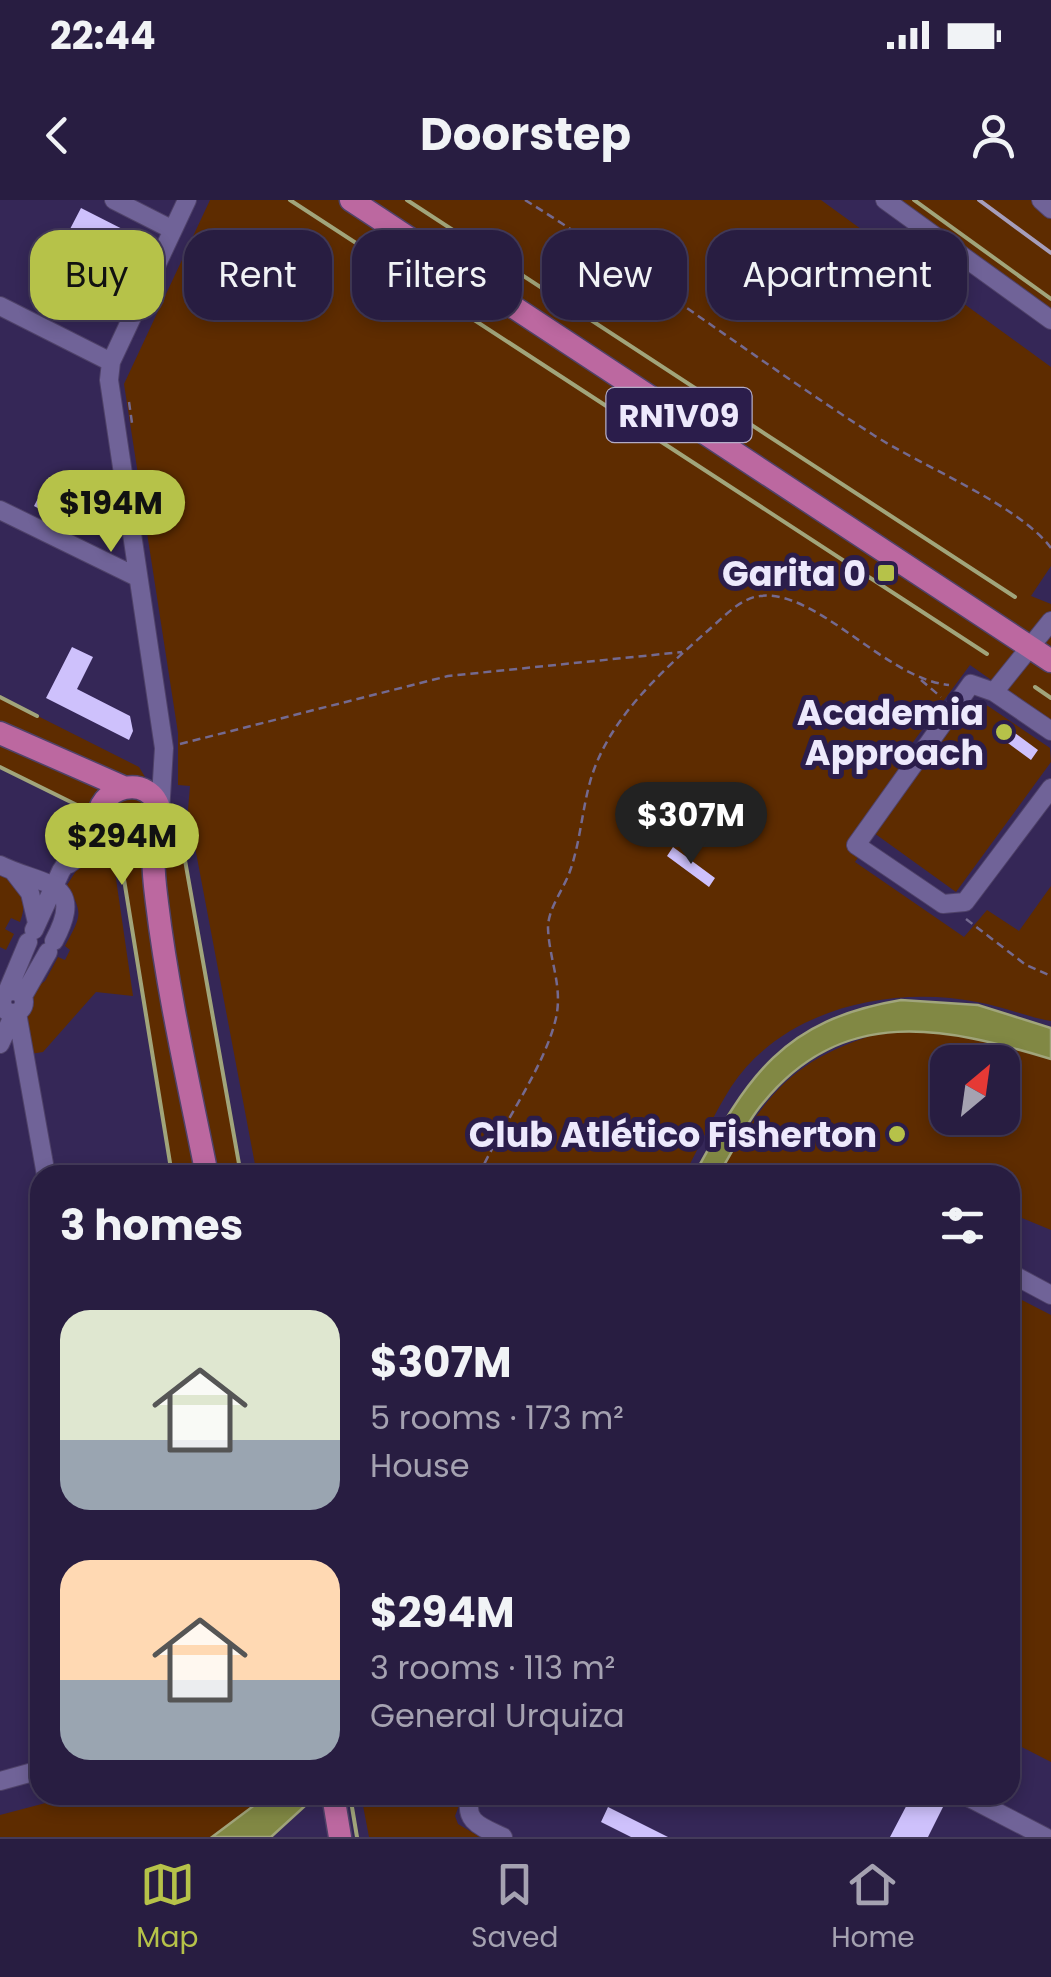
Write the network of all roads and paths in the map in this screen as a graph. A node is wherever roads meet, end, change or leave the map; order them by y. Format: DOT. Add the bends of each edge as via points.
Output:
graph roads {
  1 [pos="114,200"];
  2 [pos="187,200"];
  3 [pos="350,200"];
  4 [pos="525,200"];
  5 [pos="885,200"];
  6 [pos="1041,200"];
  7 [pos="1051,209"];
  8 [pos="174,230"];
  9 [pos="0,306"];
  10 [pos="1051,320"];
  11 [pos="112,362"];
  12 [pos="0,510"];
  13 [pos="1051,548"];
  14 [pos="138,577"];
  15 [pos="1051,621"];
  16 [pos="1030,646"];
  17 [pos="684,652"];
  18 [pos="1051,661"];
  19 [pos="916,675"];
  20 [pos="966,690"];
  21 [pos="994,692"];
  22 [pos="1051,731"];
  23 [pos="0,732"];
  24 [pos="164,750"];
  25 [pos="57,761"];
  26 [pos="127,786"];
  27 [pos="1051,788"];
  28 [pos="98,813"];
  29 [pos="158,823"];
  30 [pos="120,848"];
  31 [pos="6,868"];
  32 [pos="58,878"];
  33 [pos="157,903"];
  34 [pos="974,927"];
  35 [pos="40,943"];
  36 [pos="1051,976"];
  37 [pos="8,1005"];
  38 [pos="0,1044"];
  39 [pos="44,1165"];
  40 [pos="204,1165"];
  41 [pos="483,1165"];
  42 [pos="1020,1278"];
  43 [pos="1051,1295"];
  44 [pos="30,1772"];
  45 [pos="0,1780"];
  46 [pos="335,1805"];
  47 [pos="470,1805"];
  48 [pos="984,1805"];
  49 [pos="340,1837"];
  50 [pos="503,1837"];
  51 [pos="1046,1837"];
  1 -- 8 [label="street"];
  2 -- 8 [label="street"];
  3 -- 16 [label="main road, RN1V09"];
  4 -- 13 [label="path" via="870,434 1021,520"];
  5 -- 10 [label="street"];
  6 -- 7 [label="street"];
  8 -- 11 [label="street"];
  9 -- 11 [label="street"];
  11 -- 14 [label="street" via="109,380"];
  12 -- 14 [label="street"];
  14 -- 24 [label="street"];
  15 -- 16 [label="street"];
  16 -- 18 [label="main road, RN1V09"];
  16 -- 21 [label="street"];
  17 -- 19 [label="path" via="757,596 785,597"];
  17 -- 24 [label="path" via="448,676"];
  17 -- 41 [label="path" via="625,712 591,778 570,871 548,926 556,1018"];
  19 -- 20 [label="path"];
  19 -- 20 [label="path" via="941,696"];
  20 -- 21 [label="street"];
  20 -- 27 [label="street" via="856,845 955,906 965,902"];
  21 -- 22 [label="street"];
  23 -- 25 [label="main road"];
  24 -- 26 [label="street" via="148,778"];
  24 -- 29 [label="street"];
  25 -- 26 [label="main road"];
  25 -- 28 [label="main road" via="86,784"];
  26 -- 28 [label="main road" via="108,794"];
  26 -- 29 [label="main road" via="150,795"];
  28 -- 30 [label="main road" via="101,834"];
  28 -- 32 [label="street"];
  29 -- 30 [label="main road" via="143,846"];
  29 -- 33 [label="main road"];
  30 -- 32 [label="street" via="85,853"];
  30 -- 33 [label="main road" via="144,873"];
  31 -- 32 [label="street"];
  31 -- 35 [label="street" via="30,893"];
  32 -- 35 [label="street"];
  33 -- 40 [label="main road"];
  34 -- 36 [label="path"];
  35 -- 37 [label="street"];
  37 -- 38 [label="street"];
  37 -- 39 [label="street"];
  42 -- 43 [label="street"];
  44 -- 45 [label="street"];
  46 -- 49 [label="main road"];
  47 -- 50 [label="street" via="471,1820"];
  48 -- 51 [label="street"];
}
